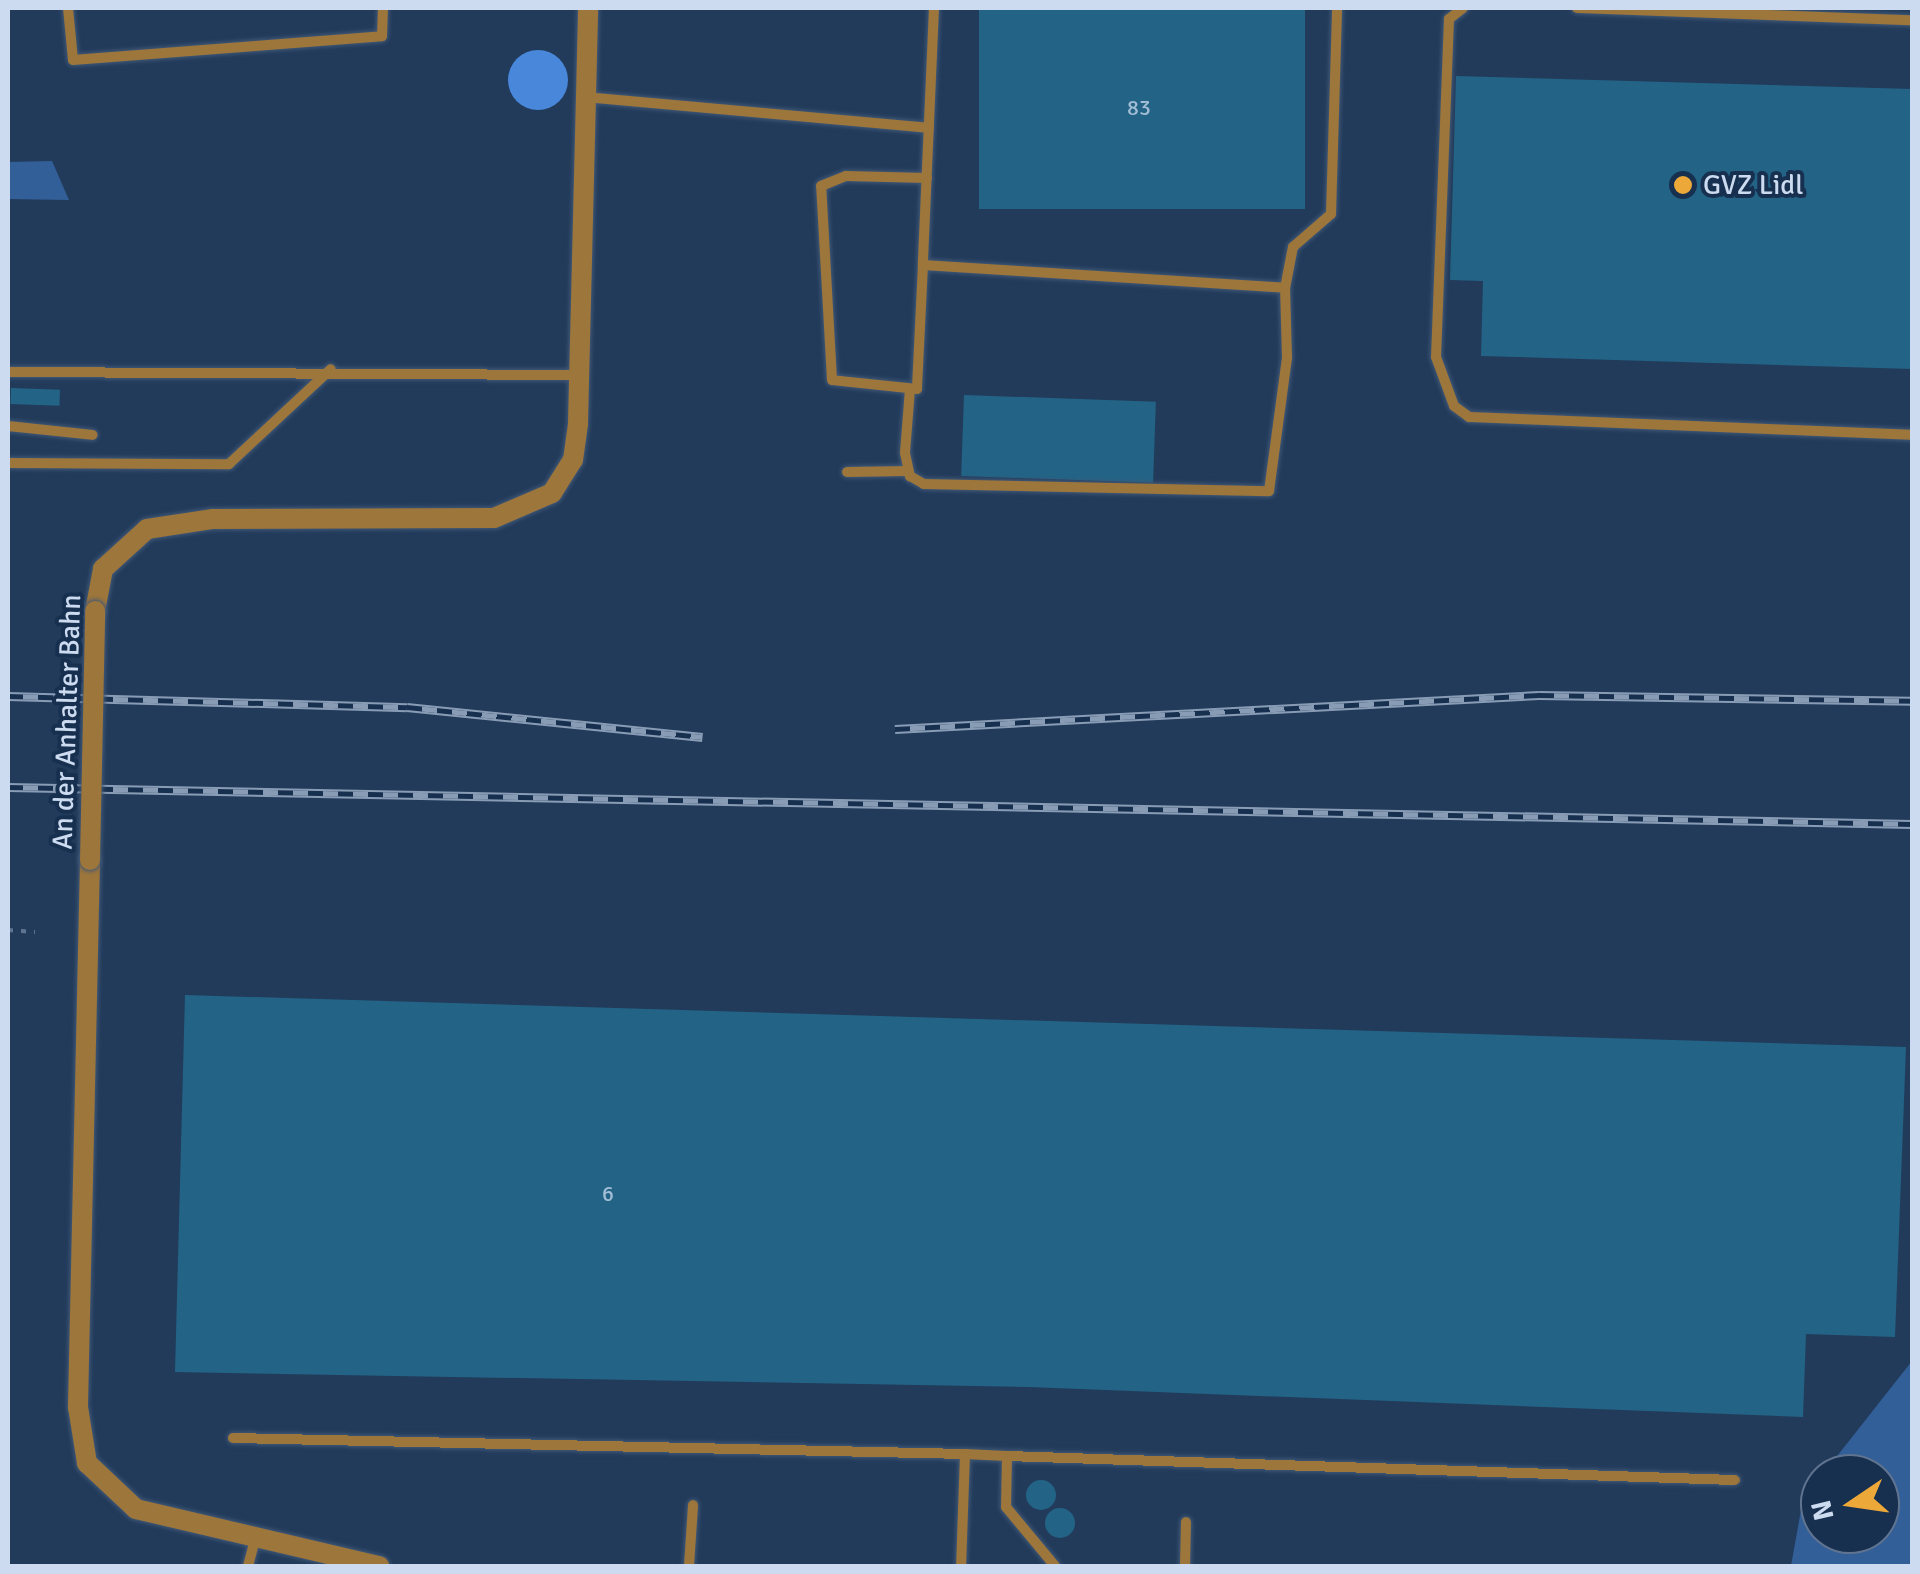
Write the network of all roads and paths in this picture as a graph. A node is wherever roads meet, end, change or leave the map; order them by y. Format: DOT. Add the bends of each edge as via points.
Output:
graph roads {
  1 [pos="68,8"];
  2 [pos="384,8"];
  3 [pos="588,8"];
  4 [pos="934,8"];
  5 [pos="1336,8"];
  6 [pos="1463,8"];
  7 [pos="1577,8"];
  8 [pos="1603,8"];
  9 [pos="1912,20"];
  10 [pos="584,97"];
  11 [pos="929,128"];
  12 [pos="927,178"];
  13 [pos="922,265"];
  14 [pos="1286,288"];
  15 [pos="331,369"];
  16 [pos="8,372"];
  17 [pos="580,376"];
  18 [pos="910,388"];
  19 [pos="8,426"];
  20 [pos="93,435"];
  21 [pos="1912,435"];
  22 [pos="8,463"];
  23 [pos="908,471"];
  24 [pos="847,472"];
  25 [pos="8,930"];
  26 [pos="35,932"];
  27 [pos="232,1438"];
  28 [pos="965,1454"];
  29 [pos="1007,1456"];
  30 [pos="1735,1480"];
  31 [pos="693,1505"];
  32 [pos="1186,1522"];
  33 [pos="256,1537"];
  34 [pos="353,1564"];
  35 [pos="248,1566"];
  36 [pos="379,1566"];
  37 [pos="688,1566"];
  38 [pos="961,1566"];
  39 [pos="1055,1566"];
  40 [pos="1185,1566"];
  1 -- 2 [label="lane" via="73,60 382,36"];
  3 -- 10 [label="street, An der Anhalter Bahn"];
  4 -- 11 [label="lane"];
  5 -- 14 [label="lane" via="1331,214 1293,247"];
  6 -- 21 [label="lane" via="1449,19 1436,357 1454,406 1469,417"];
  7 -- 8 [label="lane"];
  8 -- 9 [label="lane"];
  10 -- 11 [label="lane"];
  10 -- 17 [label="street, An der Anhalter Bahn"];
  11 -- 12 [label="lane"];
  12 -- 13 [label="lane"];
  12 -- 18 [label="lane" via="846,176 820,186 832,380"];
  13 -- 14 [label="lane"];
  13 -- 18 [label="lane"];
  14 -- 23 [label="lane" via="1287,358 1269,491 924,484"];
  15 -- 16 [label="lane"];
  15 -- 17 [label="lane"];
  15 -- 22 [label="lane" via="229,464"];
  17 -- 33 [label="street, An der Anhalter Bahn, bridge" via="573,460 536,506 482,518 213,519 147,529 103,569 95,612 81,1444 116,1499"];
  18 -- 23 [label="lane"];
  19 -- 20 [label="lane"];
  23 -- 24 [label="lane"];
  25 -- 26 [label="path"];
  27 -- 28 [label="lane"];
  28 -- 29 [label="lane"];
  28 -- 38 [label="lane"];
  29 -- 30 [label="lane"];
  29 -- 39 [label="lane" via="1006,1508"];
  31 -- 37 [label="lane"];
  32 -- 40 [label="lane"];
  33 -- 34 [label="street, An der Anhalter Bahn"];
  33 -- 35 [label="lane"];
  34 -- 36 [label="street, An der Anhalter Bahn"];
}
